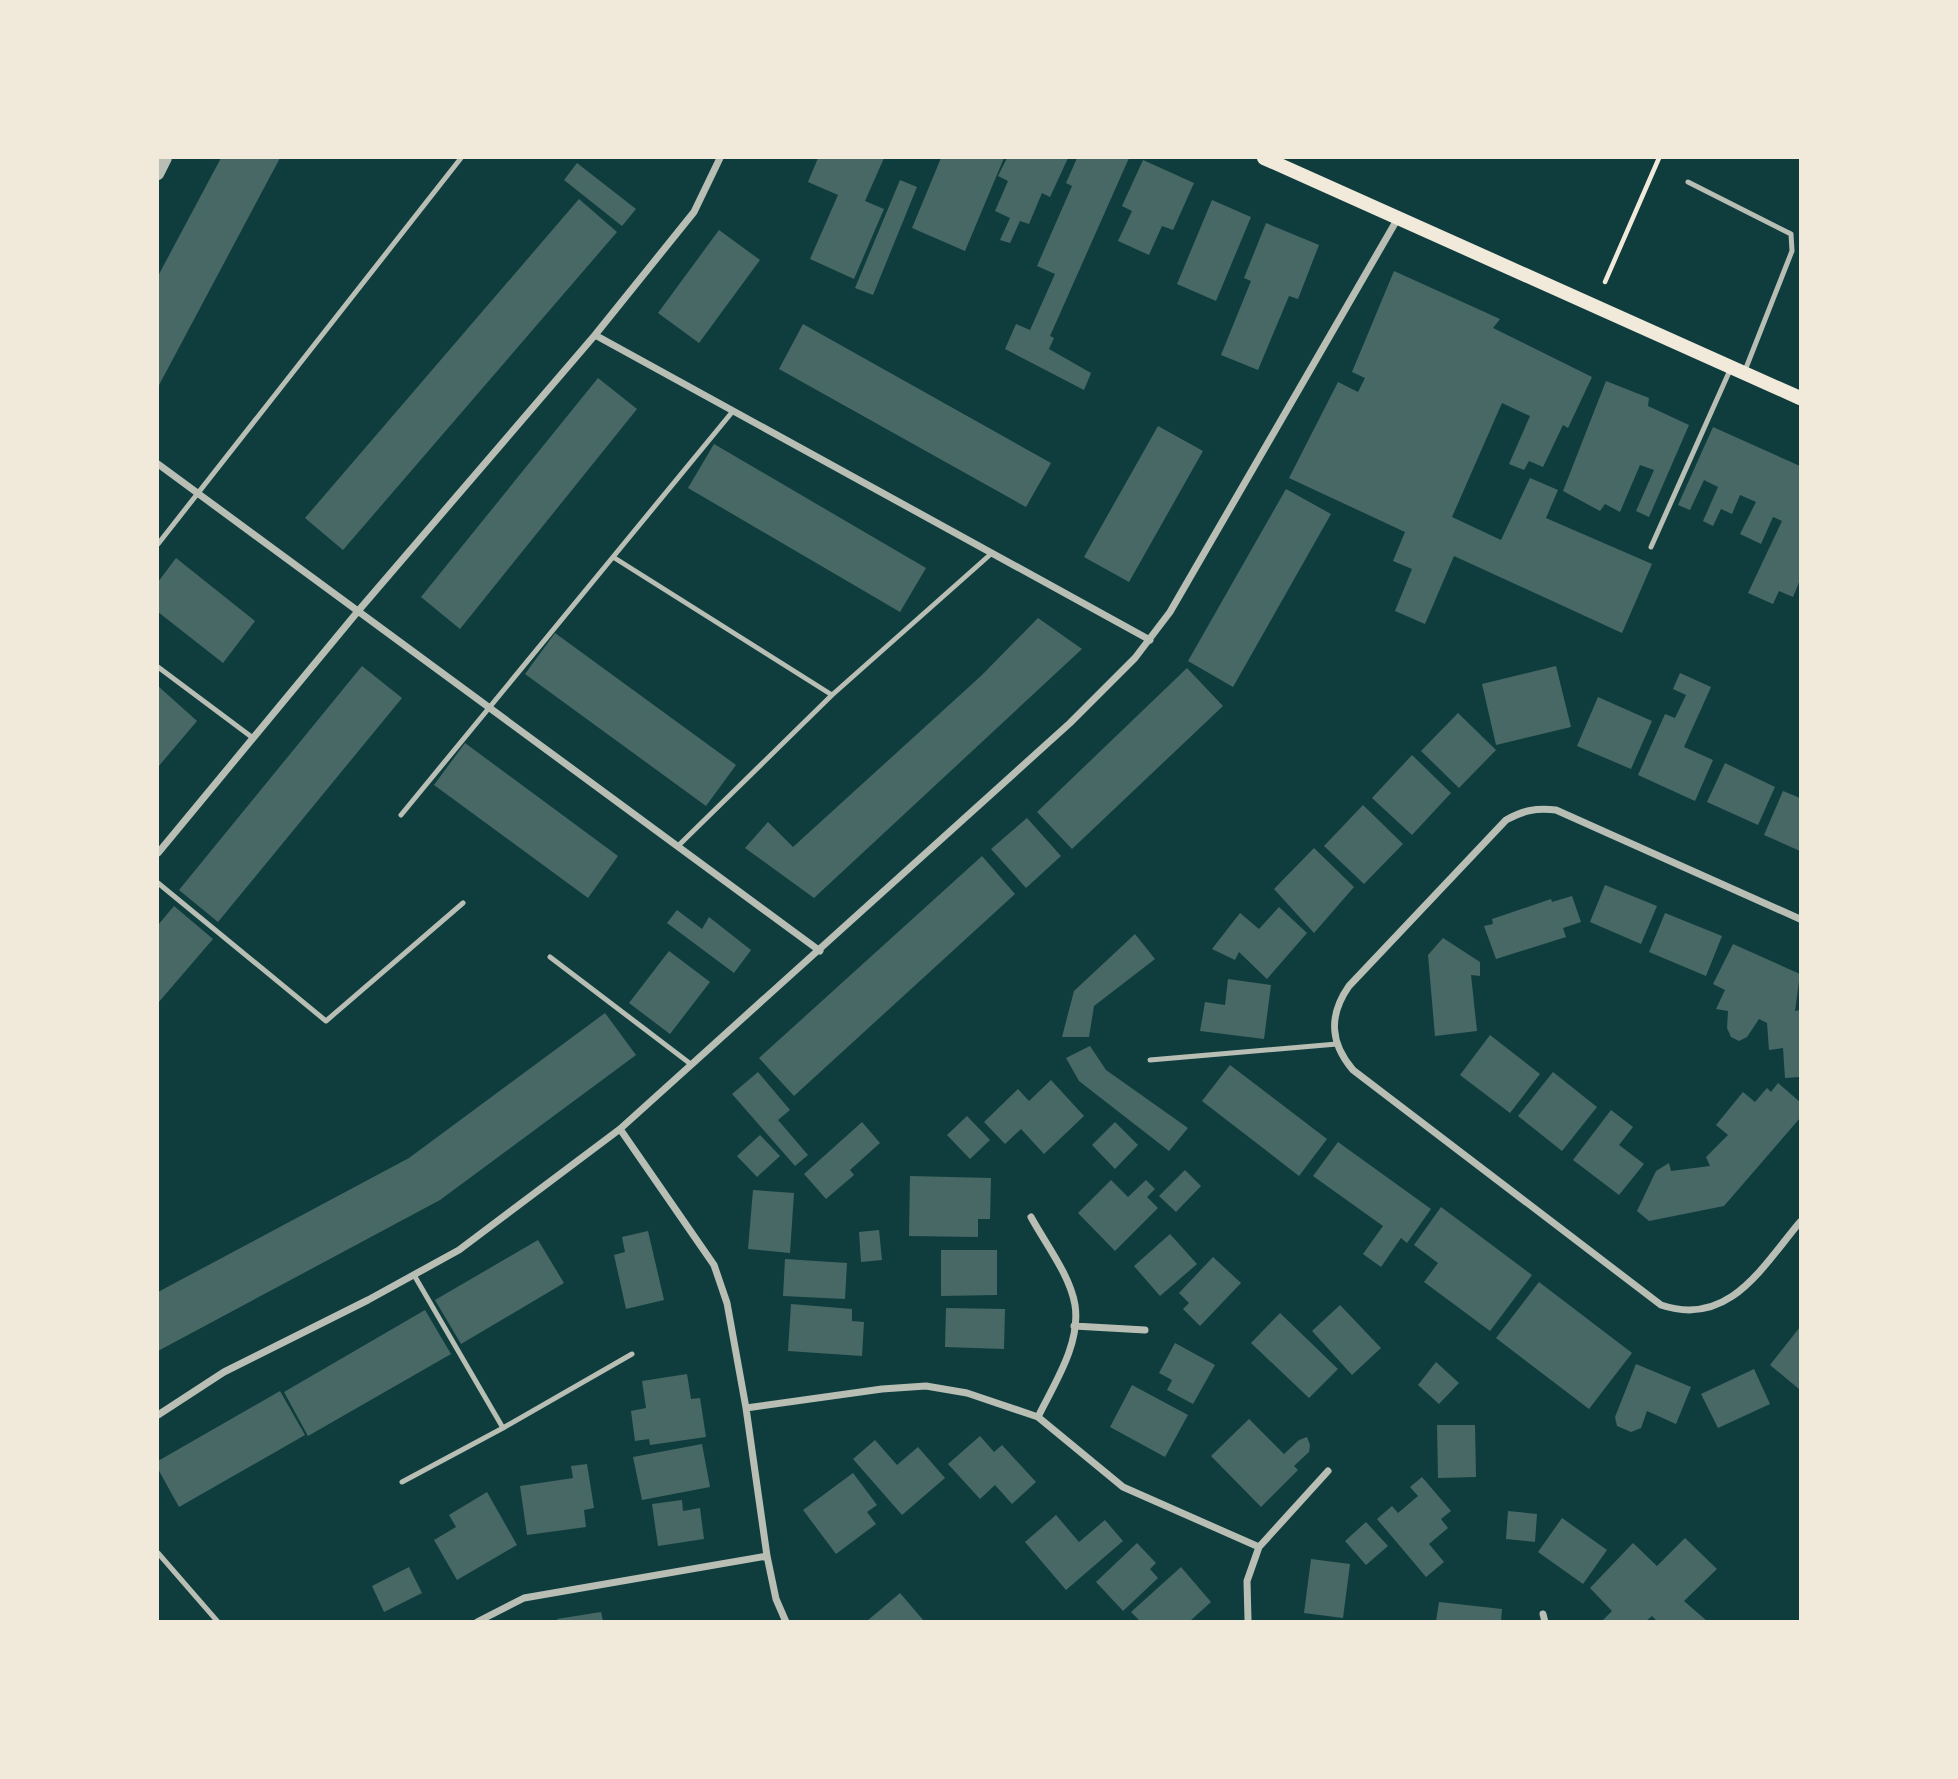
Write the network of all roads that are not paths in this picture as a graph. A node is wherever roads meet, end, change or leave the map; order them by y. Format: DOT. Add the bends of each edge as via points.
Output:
graph roads {
  1 [pos="461,158"];
  2 [pos="720,158"];
  3 [pos="1264,158"];
  4 [pos="1688,182"];
  5 [pos="1398,218"];
  6 [pos="596,335"];
  7 [pos="1738,370"];
  8 [pos="1801,398"];
  9 [pos="733,411"];
  10 [pos="158,464"];
  11 [pos="196,491"];
  12 [pos="158,544"];
  13 [pos="1651,547"];
  14 [pos="992,553"];
  15 [pos="613,557"];
  16 [pos="359,610"];
  17 [pos="1150,640"];
  18 [pos="158,667"];
  19 [pos="832,695"];
  20 [pos="489,706"];
  21 [pos="253,738"];
  22 [pos="401,815"];
  23 [pos="678,846"];
  24 [pos="158,853"];
  25 [pos="158,883"];
  26 [pos="463,903"];
  27 [pos="1801,919"];
  28 [pos="820,951"];
  29 [pos="550,957"];
  30 [pos="1337,1044"];
  31 [pos="1150,1060"];
  32 [pos="692,1065"];
  33 [pos="620,1129"];
  34 [pos="1031,1217"];
  35 [pos="1801,1222"];
  36 [pos="414,1275"];
  37 [pos="1074,1326"];
  38 [pos="1145,1330"];
  39 [pos="632,1354"];
  40 [pos="747,1408"];
  41 [pos="158,1415"];
  42 [pos="1038,1417"];
  43 [pos="503,1428"];
  44 [pos="1328,1471"];
  45 [pos="402,1482"];
  46 [pos="1259,1547"];
  47 [pos="158,1553"];
  48 [pos="767,1556"];
  49 [pos="1248,1619"];
  50 [pos="218,1622"];
  51 [pos="477,1622"];
  52 [pos="786,1622"];
  1 -- 11 [label="lane"];
  2 -- 6 [label="street" via="694,212"];
  3 -- 5 [label="main road"];
  4 -- 7 [label="lane" via="1791,233 1792,251"];
  5 -- 7 [label="main road"];
  5 -- 17 [label="street"];
  6 -- 9 [label="street"];
  6 -- 16 [label="street"];
  7 -- 8 [label="main road"];
  7 -- 13 [label="lane"];
  9 -- 14 [label="street"];
  9 -- 15 [label="lane"];
  10 -- 11 [label="street"];
  11 -- 12 [label="lane"];
  11 -- 16 [label="street"];
  14 -- 17 [label="street"];
  14 -- 19 [label="lane"];
  15 -- 19 [label="lane"];
  15 -- 20 [label="lane"];
  16 -- 20 [label="street"];
  16 -- 21 [label="street"];
  17 -- 28 [label="street" via="1070,723"];
  18 -- 21 [label="lane"];
  19 -- 23 [label="lane"];
  20 -- 22 [label="lane"];
  20 -- 23 [label="street"];
  21 -- 24 [label="street"];
  23 -- 28 [label="street"];
  25 -- 26 [label="lane" via="326,1021"];
  27 -- 30 [label="street" via="1556,810 1523,811 1506,820 1349,986 1334,1017"];
  28 -- 32 [label="street"];
  29 -- 32 [label="lane"];
  30 -- 31 [label="lane"];
  30 -- 35 [label="street" via="1353,1070 1661,1305 1697,1311 1736,1296"];
  32 -- 33 [label="street"];
  33 -- 36 [label="street" via="459,1250"];
  33 -- 40 [label="street" via="714,1265 727,1303"];
  34 -- 37 [label="street" via="1065,1278 1075,1304"];
  36 -- 41 [label="street" via="224,1372"];
  36 -- 43 [label="lane"];
  37 -- 38 [label="street"];
  37 -- 42 [label="street" via="1069,1354"];
  39 -- 43 [label="lane"];
  40 -- 42 [label="street" via="926,1386 967,1393"];
  40 -- 48 [label="street"];
  42 -- 46 [label="street" via="1123,1487"];
  43 -- 45 [label="lane"];
  44 -- 46 [label="street"];
  46 -- 49 [label="street" via="1247,1581"];
  47 -- 50 [label="lane"];
  48 -- 51 [label="street" via="524,1598"];
  48 -- 52 [label="street"];
}
